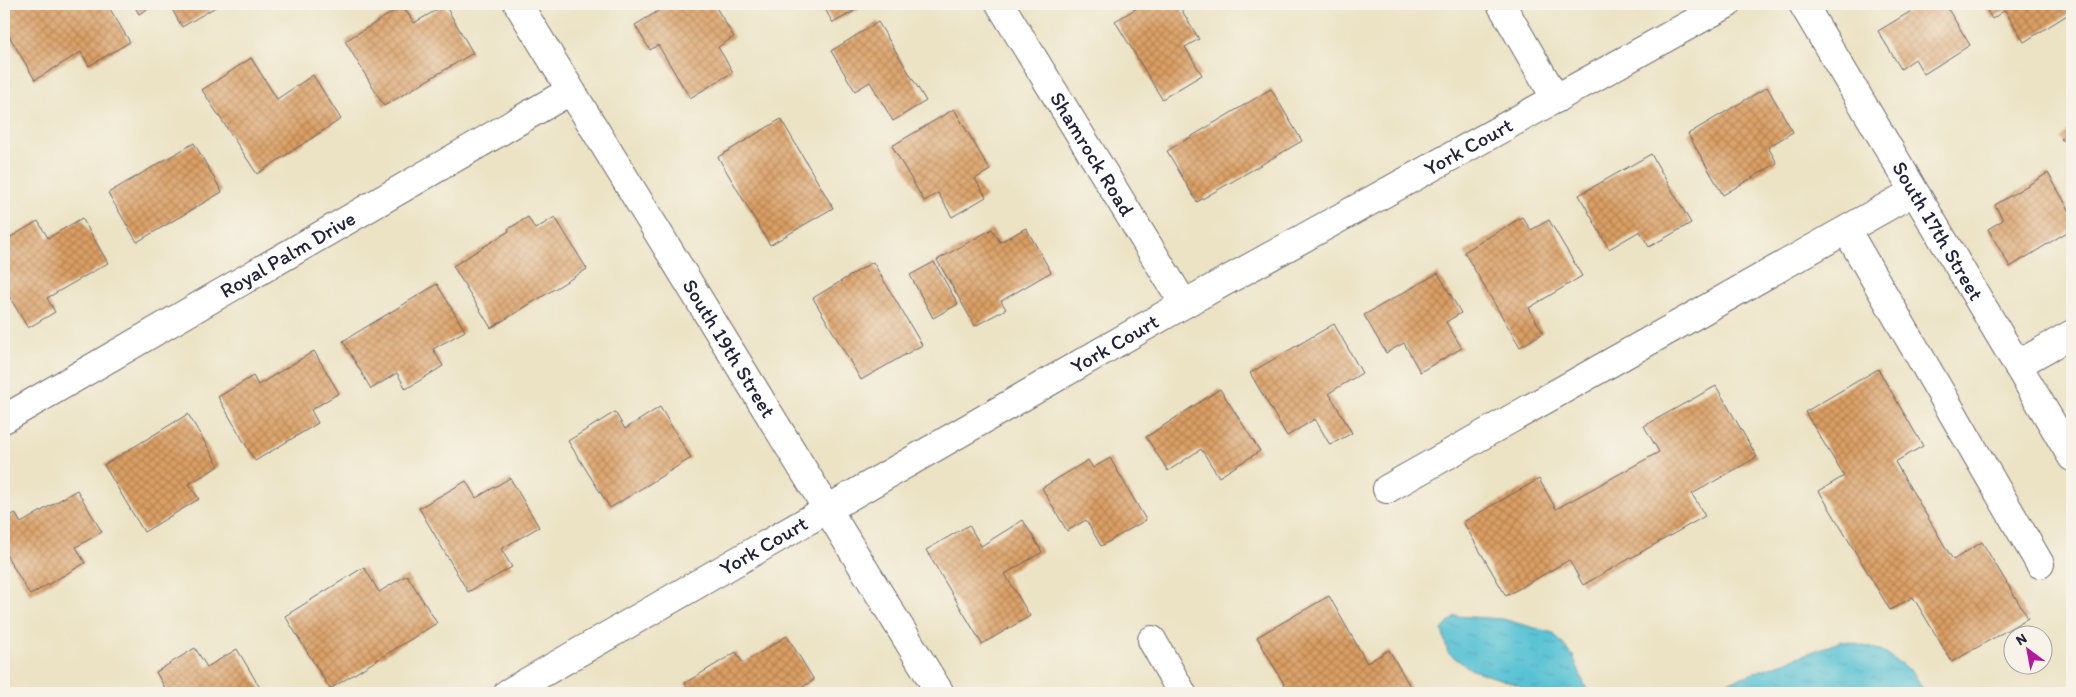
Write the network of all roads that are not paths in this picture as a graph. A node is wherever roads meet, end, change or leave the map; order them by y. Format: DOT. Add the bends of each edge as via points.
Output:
graph roads {
  1 [pos="518,4"];
  2 [pos="1000,4"];
  3 [pos="1500,4"];
  4 [pos="1727,4"];
  5 [pos="1803,4"];
  6 [pos="570,91"];
  7 [pos="1556,99"];
  8 [pos="1913,192"];
  9 [pos="1847,231"];
  10 [pos="1184,304"];
  11 [pos="2072,334"];
  12 [pos="2017,365"];
  13 [pos="4,419"];
  14 [pos="2072,457"];
  15 [pos="1387,489"];
  16 [pos="826,509"];
  17 [pos="2040,564"];
  18 [pos="1152,640"];
  19 [pos="508,693"];
  20 [pos="940,693"];
  21 [pos="1182,693"];
  1 -- 6 [label="street, South 19th Street"];
  2 -- 10 [label="street, Shamrock Road"];
  3 -- 7 [label="street"];
  4 -- 7 [label="street, York Court"];
  5 -- 8 [label="street, South 17th Street"];
  6 -- 13 [label="street, Royal Palm Drive"];
  6 -- 16 [label="street, South 19th Street"];
  7 -- 10 [label="street, York Court"];
  8 -- 9 [label="street"];
  8 -- 12 [label="street, South 17th Street"];
  9 -- 15 [label="street"];
  9 -- 17 [label="street"];
  10 -- 16 [label="street, York Court"];
  11 -- 12 [label="street"];
  12 -- 14 [label="street, South 17th Street"];
  16 -- 19 [label="street, York Court"];
  16 -- 20 [label="street, South 19th Street"];
  18 -- 21 [label="street"];
}
